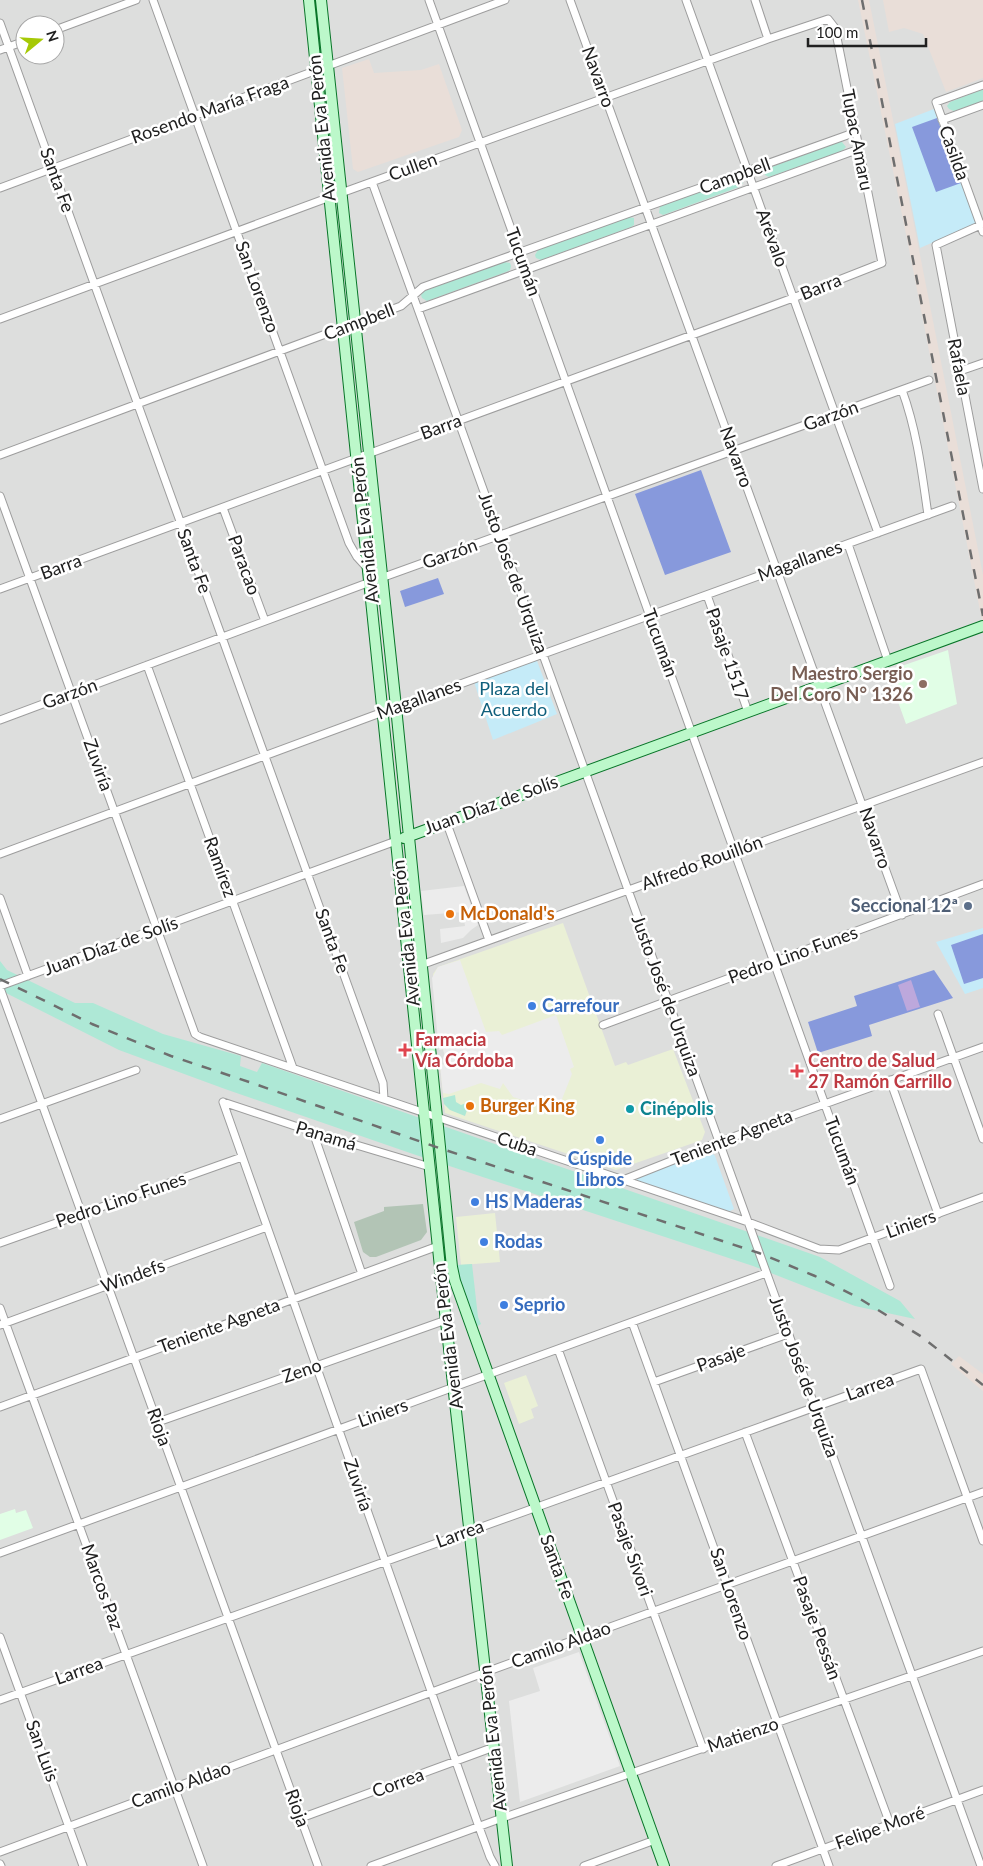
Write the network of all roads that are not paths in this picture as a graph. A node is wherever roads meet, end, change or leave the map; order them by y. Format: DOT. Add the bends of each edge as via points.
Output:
graph roads {
  1 [pos="136,0"];
  2 [pos="153,0"];
  3 [pos="320,0"];
  4 [pos="429,0"];
  5 [pos="505,0"];
  6 [pos="570,0"];
  7 [pos="686,0"];
  8 [pos="755,0"];
  9 [pos="308,2"];
  10 [pos="828,19"];
  11 [pos="0,23"];
  12 [pos="438,25"];
  13 [pos="65,26"];
  14 [pos="768,39"];
  15 [pos="15,45"];
  16 [pos="9,47"];
  17 [pos="0,50"];
  18 [pos="708,60"];
  19 [pos="328,66"];
  20 [pos="316,70"];
  21 [pos="983,85"];
  22 [pos="606,98"];
  23 [pos="983,105"];
  24 [pos="195,116"];
  25 [pos="942,120"];
  26 [pos="856,132"];
  27 [pos="480,143"];
  28 [pos="859,149"];
  29 [pos="53,168"];
  30 [pos="748,171"];
  31 [pos="372,182"];
  32 [pos="753,187"];
  33 [pos="0,188"];
  34 [pos="342,193"];
  35 [pos="330,197"];
  36 [pos="646,207"];
  37 [pos="652,225"];
  38 [pos="982,227"];
  39 [pos="237,232"];
  40 [pos="520,252"];
  41 [pos="882,264"];
  42 [pos="525,269"];
  43 [pos="95,284"];
  44 [pos="413,296"];
  45 [pos="793,298"];
  46 [pos="418,309"];
  47 [pos="0,319"];
  48 [pos="356,323"];
  49 [pos="343,328"];
  50 [pos="692,336"];
  51 [pos="280,351"];
  52 [pos="983,362"];
  53 [pos="960,371"];
  54 [pos="929,380"];
  55 [pos="566,382"];
  56 [pos="902,390"];
  57 [pos="138,404"];
  58 [pos="835,414"];
  59 [pos="458,421"];
  60 [pos="734,451"];
  61 [pos="369,454"];
  62 [pos="0,455"];
  63 [pos="357,458"];
  64 [pos="323,471"];
  65 [pos="983,489"];
  66 [pos="0,496"];
  67 [pos="607,496"];
  68 [pos="952,506"];
  69 [pos="222,508"];
  70 [pos="928,515"];
  71 [pos="181,523"];
  72 [pos="878,533"];
  73 [pos="500,536"];
  74 [pos="848,544"];
  75 [pos="368,570"];
  76 [pos="777,570"];
  77 [pos="30,578"];
  78 [pos="382,578"];
  79 [pos="370,582"];
  80 [pos="0,589"];
  81 [pos="707,595"];
  82 [pos="650,616"];
  83 [pos="265,622"];
  84 [pos="983,626"];
  85 [pos="222,637"];
  86 [pos="543,654"];
  87 [pos="888,661"];
  88 [pos="147,665"];
  89 [pos="819,686"];
  90 [pos="72,693"];
  91 [pos="396,708"];
  92 [pos="383,712"];
  93 [pos="748,712"];
  94 [pos="0,720"];
  95 [pos="692,732"];
  96 [pos="265,756"];
  97 [pos="983,762"];
  98 [pos="585,771"];
  99 [pos="190,784"];
  100 [pos="863,804"];
  101 [pos="115,812"];
  102 [pos="446,821"];
  103 [pos="409,836"];
  104 [pos="396,841"];
  105 [pos="735,852"];
  106 [pos="0,854"];
  107 [pos="308,874"];
  108 [pos="983,884"];
  109 [pos="628,890"];
  110 [pos="0,898"];
  111 [pos="232,902"];
  112 [pos="902,915"];
  113 [pos="157,929"];
  114 [pos="489,940"];
  115 [pos="774,962"];
  116 [pos="421,965"];
  117 [pos="28,976"];
  118 [pos="0,987"];
  119 [pos="668,1002"];
  120 [pos="938,1014"];
  121 [pos="602,1025"];
  122 [pos="195,1034"];
  123 [pos="983,1047"];
  124 [pos="953,1058"];
  125 [pos="293,1068"];
  126 [pos="136,1070"];
  127 [pos="890,1080"];
  128 [pos="384,1099"];
  129 [pos="223,1102"];
  130 [pos="42,1103"];
  131 [pos="825,1103"];
  132 [pos="424,1113"];
  133 [pos="436,1117"];
  134 [pos="0,1119"];
  135 [pos="313,1132"];
  136 [pos="983,1139"];
  137 [pos="719,1142"];
  138 [pos="242,1157"];
  139 [pos="430,1167"];
  140 [pos="623,1180"];
  141 [pos="983,1198"];
  142 [pos="82,1214"];
  143 [pos="938,1214"];
  144 [pos="748,1222"];
  145 [pos="267,1227"];
  146 [pos="873,1237"];
  147 [pos="0,1243"];
  148 [pos="438,1246"];
  149 [pos="838,1250"];
  150 [pos="452,1267"];
  151 [pos="766,1272"];
  152 [pos="362,1274"];
  153 [pos="108,1285"];
  154 [pos="890,1286"];
  155 [pos="292,1299"];
  156 [pos="0,1308"];
  157 [pos="446,1320"];
  158 [pos="632,1322"];
  159 [pos="3,1324"];
  160 [pos="788,1334"];
  161 [pos="558,1349"];
  162 [pos="134,1357"];
  163 [pos="316,1366"];
  164 [pos="488,1374"];
  165 [pos="654,1382"];
  166 [pos="454,1387"];
  167 [pos="32,1396"];
  168 [pos="0,1407"];
  169 [pos="815,1407"];
  170 [pos="158,1422"];
  171 [pos="338,1429"];
  172 [pos="745,1432"];
  173 [pos="681,1455"];
  174 [pos="606,1482"];
  175 [pos="181,1487"];
  176 [pos="983,1492"];
  177 [pos="968,1498"];
  178 [pos="536,1507"];
  179 [pos="78,1523"];
  180 [pos="470,1530"];
  181 [pos="861,1536"];
  182 [pos="983,1541"];
  183 [pos="0,1553"];
  184 [pos="385,1561"];
  185 [pos="793,1561"];
  186 [pos="728,1584"];
  187 [pos="653,1612"];
  188 [pos="228,1618"];
  189 [pos="0,1637"];
  190 [pos="582,1637"];
  191 [pos="983,1651"];
  192 [pos="126,1655"];
  193 [pos="486,1672"];
  194 [pos="912,1676"];
  195 [pos="431,1692"];
  196 [pos="20,1693"];
  197 [pos="844,1699"];
  198 [pos="0,1700"];
  199 [pos="776,1723"];
  200 [pos="494,1748"];
  201 [pos="703,1749"];
  202 [pos="276,1750"];
  203 [pos="456,1762"];
  204 [pos="631,1774"];
  205 [pos="174,1787"];
  206 [pos="983,1790"];
  207 [pos="957,1799"];
  208 [pos="301,1818"];
  209 [pos="502,1818"];
  210 [pos="890,1824"];
  211 [pos="69,1826"];
  212 [pos="479,1826"];
  213 [pos="655,1840"];
  214 [pos="822,1849"];
  215 [pos="0,1852"];
  216 [pos="83,1866"];
  217 [pos="203,1866"];
  218 [pos="318,1866"];
  219 [pos="371,1866"];
  220 [pos="495,1866"];
  221 [pos="507,1866"];
  222 [pos="584,1866"];
  223 [pos="664,1866"];
  224 [pos="776,1866"];
  225 [pos="829,1866"];
  226 [pos="981,1866"];
  1 -- 13 [label="street"];
  2 -- 24 [label="street, San Lorenzo"];
  3 -- 19 [label="main road, Avenida Eva Perón"];
  4 -- 12 [label="street, Tucumán"];
  5 -- 12 [label="street, Rosendo María Fraga"];
  6 -- 22 [label="street, Navarro"];
  7 -- 18 [label="street, Arévalo"];
  8 -- 14 [label="street"];
  9 -- 20 [label="main road, Avenida Eva Perón"];
  10 -- 14 [label="street, Cullen"];
  10 -- 26 [label="street, Tupac Amaru" via="835,28"];
  11 -- 16 [label="street, Santa Fe"];
  12 -- 19 [label="street, Rosendo María Fraga"];
  12 -- 27 [label="street, Tucumán"];
  14 -- 18 [label="street, Cullen"];
  15 -- 16 [label="street"];
  16 -- 17 [label="street"];
  16 -- 29 [label="street, Santa Fe"];
  18 -- 22 [label="street, Cullen"];
  18 -- 30 [label="street, Arévalo"];
  19 -- 20 [label="street, Rosendo María Fraga"];
  19 -- 34 [label="main road, Avenida Eva Perón"];
  20 -- 24 [label="street, Rosendo María Fraga"];
  20 -- 35 [label="main road, Avenida Eva Perón"];
  21 -- 25 [label="street, Casilda" via="936,102"];
  22 -- 27 [label="street, Cullen"];
  22 -- 36 [label="street, Navarro"];
  23 -- 25 [label="street"];
  24 -- 29 [label="street, Rosendo María Fraga"];
  24 -- 39 [label="street, San Lorenzo"];
  25 -- 38 [label="street, Casilda"];
  26 -- 28 [label="street, Tupac Amaru"];
  26 -- 30 [label="street, Campbell"];
  27 -- 31 [label="street, Cullen"];
  27 -- 40 [label="street, Tucumán"];
  28 -- 32 [label="street, Campbell"];
  28 -- 41 [label="street, Tupac Amaru"];
  29 -- 33 [label="street, Rosendo María Fraga"];
  29 -- 43 [label="street, Santa Fe"];
  30 -- 32 [label="street, Arévalo"];
  30 -- 36 [label="street, Campbell"];
  31 -- 34 [label="street, Cullen"];
  31 -- 44 [label="street, Justo José de Urquiza"];
  32 -- 37 [label="street, Campbell"];
  32 -- 45 [label="street, Arévalo"];
  34 -- 35 [label="street, Cullen"];
  34 -- 48 [label="main road, Avenida Eva Perón"];
  35 -- 39 [label="street, Cullen"];
  35 -- 49 [label="main road, Avenida Eva Perón"];
  36 -- 37 [label="street, Navarro"];
  36 -- 40 [label="street, Campbell"];
  37 -- 42 [label="street, Campbell"];
  37 -- 50 [label="street, Navarro"];
  38 -- 53 [label="street, Rafaela" via="936,245"];
  39 -- 43 [label="street, Cullen"];
  39 -- 51 [label="street, San Lorenzo"];
  40 -- 42 [label="street, Tucumán"];
  40 -- 44 [label="street, Campbell" via="423,286"];
  41 -- 45 [label="street, Barra"];
  42 -- 46 [label="street, Campbell"];
  42 -- 55 [label="street, Tucumán"];
  43 -- 47 [label="street, Cullen"];
  43 -- 57 [label="street, Santa Fe"];
  44 -- 46 [label="street, Justo José de Urquiza"];
  44 -- 48 [label="street, Campbell" via="401,306"];
  45 -- 50 [label="street, Barra"];
  45 -- 58 [label="street, Arévalo"];
  46 -- 59 [label="street, Justo José de Urquiza"];
  48 -- 49 [label="street, Campbell"];
  48 -- 61 [label="main road, Avenida Eva Perón"];
  49 -- 51 [label="street, Campbell"];
  49 -- 63 [label="main road, Avenida Eva Perón"];
  50 -- 55 [label="street, Barra"];
  50 -- 60 [label="street, Navarro"];
  51 -- 57 [label="street, Campbell"];
  51 -- 64 [label="street, San Lorenzo"];
  52 -- 53 [label="street"];
  53 -- 65 [label="street, Rafaela"];
  54 -- 56 [label="street, Garzón"];
  55 -- 59 [label="street, Barra"];
  55 -- 67 [label="street, Tucumán"];
  56 -- 58 [label="street, Garzón"];
  56 -- 70 [label="street" via="919,451"];
  57 -- 62 [label="street, Campbell"];
  57 -- 71 [label="street, Santa Fe"];
  58 -- 60 [label="street, Garzón"];
  58 -- 72 [label="street, Arévalo"];
  59 -- 61 [label="street, Barra"];
  59 -- 73 [label="street, Justo José de Urquiza"];
  60 -- 67 [label="street, Garzón"];
  60 -- 76 [label="street, Navarro"];
  61 -- 63 [label="street, Barra"];
  61 -- 78 [label="main road, Avenida Eva Perón"];
  63 -- 64 [label="street, Barra"];
  63 -- 75 [label="main road, Avenida Eva Perón"];
  64 -- 69 [label="street, Barra"];
  64 -- 75 [label="street, San Lorenzo" via="349,543"];
  66 -- 77 [label="street, Zuviría"];
  67 -- 73 [label="street, Garzón"];
  67 -- 82 [label="street, Tucumán"];
  68 -- 70 [label="street, Magallanes"];
  69 -- 71 [label="street, Barra"];
  69 -- 83 [label="street, Paracao"];
  70 -- 72 [label="street, Magallanes"];
  71 -- 77 [label="street, Barra"];
  71 -- 85 [label="street, Santa Fe"];
  72 -- 74 [label="street, Magallanes"];
  73 -- 78 [label="street, Garzón"];
  73 -- 86 [label="street, Justo José de Urquiza"];
  74 -- 76 [label="street, Magallanes"];
  74 -- 87 [label="street"];
  75 -- 79 [label="main road, Avenida Eva Perón"];
  76 -- 81 [label="street, Magallanes"];
  76 -- 89 [label="street, Navarro"];
  77 -- 80 [label="street, Barra"];
  77 -- 90 [label="street, Zuviría"];
  78 -- 79 [label="street, Garzón"];
  78 -- 91 [label="main road, Avenida Eva Perón"];
  79 -- 83 [label="street, Garzón"];
  79 -- 92 [label="main road, Avenida Eva Perón"];
  81 -- 82 [label="street, Magallanes"];
  81 -- 93 [label="street, Pasaje 1517"];
  82 -- 86 [label="street, Magallanes"];
  82 -- 95 [label="street, Tucumán"];
  83 -- 85 [label="street, Garzón"];
  84 -- 87 [label="main road, Juan Díaz de Solís"];
  85 -- 88 [label="street, Garzón"];
  85 -- 96 [label="street, Santa Fe"];
  86 -- 91 [label="street, Magallanes"];
  86 -- 98 [label="street, Justo José de Urquiza"];
  87 -- 89 [label="main road, Juan Díaz de Solís"];
  88 -- 90 [label="street, Garzón"];
  88 -- 99 [label="street, Ramírez"];
  89 -- 93 [label="main road, Juan Díaz de Solís"];
  89 -- 100 [label="street, Navarro"];
  90 -- 94 [label="street, Garzón"];
  90 -- 101 [label="street, Zuviría"];
  91 -- 92 [label="street, Magallanes"];
  91 -- 103 [label="main road, Avenida Eva Perón"];
  92 -- 96 [label="street, Magallanes"];
  92 -- 104 [label="main road, Avenida Eva Perón"];
  93 -- 95 [label="main road, Juan Díaz de Solís"];
  95 -- 98 [label="main road, Juan Díaz de Solís"];
  95 -- 105 [label="street, Tucumán"];
  96 -- 99 [label="street, Magallanes"];
  96 -- 107 [label="street, Santa Fe"];
  97 -- 100 [label="street, Alfredo Rouillón"];
  98 -- 102 [label="main road, Juan Díaz de Solís"];
  98 -- 109 [label="street, Justo José de Urquiza"];
  99 -- 101 [label="street, Magallanes"];
  99 -- 111 [label="street, Ramírez"];
  100 -- 105 [label="street, Alfredo Rouillón"];
  100 -- 112 [label="street, Navarro"];
  101 -- 106 [label="street, Magallanes"];
  101 -- 113 [label="street, Zuviría"];
  102 -- 103 [label="main road, Juan Díaz de Solís"];
  102 -- 114 [label="street"];
  103 -- 104 [label="main road, Juan Díaz de Solís"];
  103 -- 116 [label="main road, Avenida Eva Perón"];
  104 -- 107 [label="street, Juan Díaz de Solís"];
  104 -- 132 [label="main road, Avenida Eva Perón"];
  105 -- 109 [label="street, Alfredo Rouillón"];
  105 -- 115 [label="street, Tucumán"];
  107 -- 111 [label="street, Juan Díaz de Solís"];
  107 -- 128 [label="street, Santa Fe" via="383,1083"];
  108 -- 112 [label="street, Pedro Lino Funes"];
  109 -- 114 [label="street, Alfredo Rouillón"];
  109 -- 119 [label="street, Justo José de Urquiza"];
  110 -- 117 [label="street"];
  111 -- 113 [label="street, Juan Díaz de Solís"];
  111 -- 125 [label="street, Ramírez"];
  112 -- 115 [label="street, Pedro Lino Funes"];
  113 -- 117 [label="street, Juan Díaz de Solís"];
  113 -- 122 [label="street, Zuviría"];
  114 -- 116 [label="street, Alfredo Rouillón"];
  115 -- 119 [label="street, Pedro Lino Funes"];
  115 -- 131 [label="street, Tucumán"];
  116 -- 133 [label="main road, Avenida Eva Perón"];
  117 -- 118 [label="street, Juan Díaz de Solís"];
  118 -- 130 [label="street, Rioja"];
  119 -- 121 [label="street, Pedro Lino Funes"];
  119 -- 137 [label="street, Justo José de Urquiza"];
  120 -- 124 [label="street"];
  122 -- 125 [label="street, Cuba"];
  123 -- 124 [label="street, Teniente Agneta"];
  124 -- 127 [label="street, Teniente Agneta"];
  124 -- 136 [label="street"];
  125 -- 128 [label="street, Cuba"];
  126 -- 130 [label="street"];
  127 -- 131 [label="street, Teniente Agneta"];
  127 -- 143 [label="street"];
  128 -- 132 [label="street, Cuba"];
  129 -- 135 [label="street, Panamá"];
  129 -- 138 [label="street, Zuviría"];
  130 -- 134 [label="street"];
  130 -- 142 [label="street, Rioja"];
  131 -- 137 [label="street, Teniente Agneta"];
  131 -- 146 [label="street, Tucumán"];
  132 -- 133 [label="street, Cuba"];
  132 -- 139 [label="main road, Avenida Eva Perón"];
  133 -- 140 [label="street, Cuba"];
  133 -- 150 [label="main road, Avenida Eva Perón"];
  135 -- 139 [label="street, Panamá"];
  135 -- 152 [label="street"];
  137 -- 140 [label="street, Teniente Agneta"];
  137 -- 144 [label="street, Justo José de Urquiza"];
  138 -- 142 [label="street, Pedro Lino Funes"];
  138 -- 145 [label="street, Zuviría"];
  139 -- 148 [label="main road, Avenida Eva Perón"];
  140 -- 144 [label="street, Cuba"];
  141 -- 143 [label="street, Liniers"];
  142 -- 147 [label="street, Pedro Lino Funes"];
  142 -- 153 [label="street, Rioja"];
  143 -- 146 [label="street, Liniers"];
  144 -- 149 [label="street, Cuba" via="820,1249"];
  144 -- 151 [label="street, Justo José de Urquiza"];
  145 -- 153 [label="street, Windefs"];
  145 -- 155 [label="street, Zuviría"];
  146 -- 149 [label="street, Liniers"];
  146 -- 154 [label="street, Tucumán"];
  148 -- 152 [label="street, Teniente Agneta"];
  148 -- 157 [label="main road, Avenida Eva Perón"];
  150 -- 164 [label="main road, Santa Fe"];
  151 -- 158 [label="street, Liniers"];
  151 -- 160 [label="street, Justo José de Urquiza"];
  152 -- 155 [label="street, Teniente Agneta"];
  153 -- 159 [label="street, Windefs"];
  153 -- 162 [label="street, Rioja"];
  155 -- 162 [label="street, Teniente Agneta"];
  155 -- 163 [label="street, Zuviría"];
  156 -- 159 [label="street, Marcos Paz"];
  157 -- 163 [label="street, Zeno"];
  157 -- 166 [label="main road, Avenida Eva Perón"];
  158 -- 161 [label="street, Liniers"];
  158 -- 165 [label="street, San Lorenzo"];
  159 -- 167 [label="street, Marcos Paz"];
  160 -- 165 [label="street, Pasaje"];
  160 -- 169 [label="street, Justo José de Urquiza"];
  161 -- 164 [label="street, Liniers"];
  161 -- 174 [label="street, Pasaje Sívori"];
  162 -- 167 [label="street, Teniente Agneta"];
  162 -- 170 [label="street, Rioja"];
  163 -- 170 [label="street, Zeno"];
  163 -- 171 [label="street, Zuviría"];
  164 -- 166 [label="street, Liniers"];
  164 -- 178 [label="main road, Santa Fe"];
  165 -- 173 [label="street, San Lorenzo"];
  166 -- 171 [label="street, Liniers"];
  166 -- 180 [label="main road, Avenida Eva Perón"];
  167 -- 168 [label="street, Teniente Agneta"];
  167 -- 179 [label="street, Marcos Paz"];
  169 -- 172 [label="street, Larrea"];
  169 -- 177 [label="street, Larrea" via="921,1368"];
  169 -- 181 [label="street, Justo José de Urquiza"];
  170 -- 175 [label="street, Rioja"];
  171 -- 175 [label="street, Liniers"];
  171 -- 184 [label="street, Zuviría"];
  172 -- 173 [label="street, Larrea"];
  172 -- 185 [label="street, Pasaje Pessán"];
  173 -- 174 [label="street, Larrea"];
  173 -- 186 [label="street, San Lorenzo"];
  174 -- 178 [label="street, Larrea"];
  174 -- 187 [label="street, Pasaje Sívori"];
  175 -- 179 [label="street, Liniers"];
  175 -- 188 [label="street, Rioja"];
  176 -- 177 [label="street, Camilo Aldao"];
  177 -- 181 [label="street, Camilo Aldao"];
  177 -- 182 [label="street"];
  178 -- 180 [label="street, Larrea"];
  178 -- 190 [label="main road, Santa Fe"];
  179 -- 183 [label="street, Liniers"];
  179 -- 192 [label="street, Marcos Paz"];
  180 -- 184 [label="street, Larrea"];
  180 -- 193 [label="main road, Avenida Eva Perón"];
  181 -- 185 [label="street, Camilo Aldao"];
  181 -- 194 [label="street, Justo José de Urquiza"];
  184 -- 188 [label="street, Larrea"];
  184 -- 195 [label="street, Zuviría"];
  185 -- 186 [label="street, Camilo Aldao"];
  185 -- 197 [label="street, Pasaje Pessán"];
  186 -- 187 [label="street, Camilo Aldao"];
  186 -- 199 [label="street, San Lorenzo"];
  187 -- 190 [label="street, Camilo Aldao"];
  187 -- 201 [label="street, Pasaje Sívori"];
  188 -- 192 [label="street, Larrea"];
  188 -- 202 [label="street, Rioja"];
  189 -- 196 [label="street, San Luis"];
  190 -- 193 [label="street, Camilo Aldao"];
  190 -- 204 [label="main road, Santa Fe"];
  191 -- 194 [label="street, Matienzo"];
  192 -- 196 [label="street, Larrea"];
  192 -- 205 [label="street, Marcos Paz"];
  193 -- 195 [label="street, Camilo Aldao"];
  193 -- 200 [label="main road, Avenida Eva Perón"];
  194 -- 197 [label="street, Matienzo"];
  194 -- 207 [label="street, Justo José de Urquiza"];
  195 -- 202 [label="street, Camilo Aldao"];
  195 -- 203 [label="street, Zuviría"];
  196 -- 198 [label="street, Larrea"];
  196 -- 211 [label="street, San Luis"];
  197 -- 199 [label="street, Matienzo"];
  197 -- 210 [label="street, Pasaje Pessán"];
  199 -- 201 [label="street, Matienzo"];
  199 -- 214 [label="street, San Lorenzo"];
  200 -- 203 [label="street, Correa"];
  200 -- 209 [label="main road, Avenida Eva Perón"];
  201 -- 204 [label="street, Matienzo"];
  202 -- 205 [label="street, Camilo Aldao"];
  202 -- 208 [label="street, Rioja"];
  203 -- 208 [label="street, Correa"];
  203 -- 212 [label="street, Zuviría"];
  204 -- 209 [label="street, Matienzo"];
  204 -- 213 [label="main road, Santa Fe"];
  205 -- 211 [label="street, Camilo Aldao"];
  205 -- 217 [label="street, Marcos Paz"];
  206 -- 207 [label="street, Felipe Moré"];
  207 -- 210 [label="street, Felipe Moré"];
  207 -- 226 [label="street, Justo José de Urquiza"];
  208 -- 218 [label="street, Rioja"];
  209 -- 212 [label="street, Matienzo"];
  209 -- 221 [label="main road, Avenida Eva Perón"];
  210 -- 214 [label="street, Felipe Moré"];
  211 -- 215 [label="street, Camilo Aldao"];
  211 -- 216 [label="street, San Luis"];
  212 -- 219 [label="street, Matienzo"];
  212 -- 220 [label="street, Zuviría"];
  213 -- 222 [label="street"];
  213 -- 223 [label="main road, Santa Fe"];
  214 -- 224 [label="street, Felipe Moré"];
  214 -- 225 [label="street, San Lorenzo"];
}
